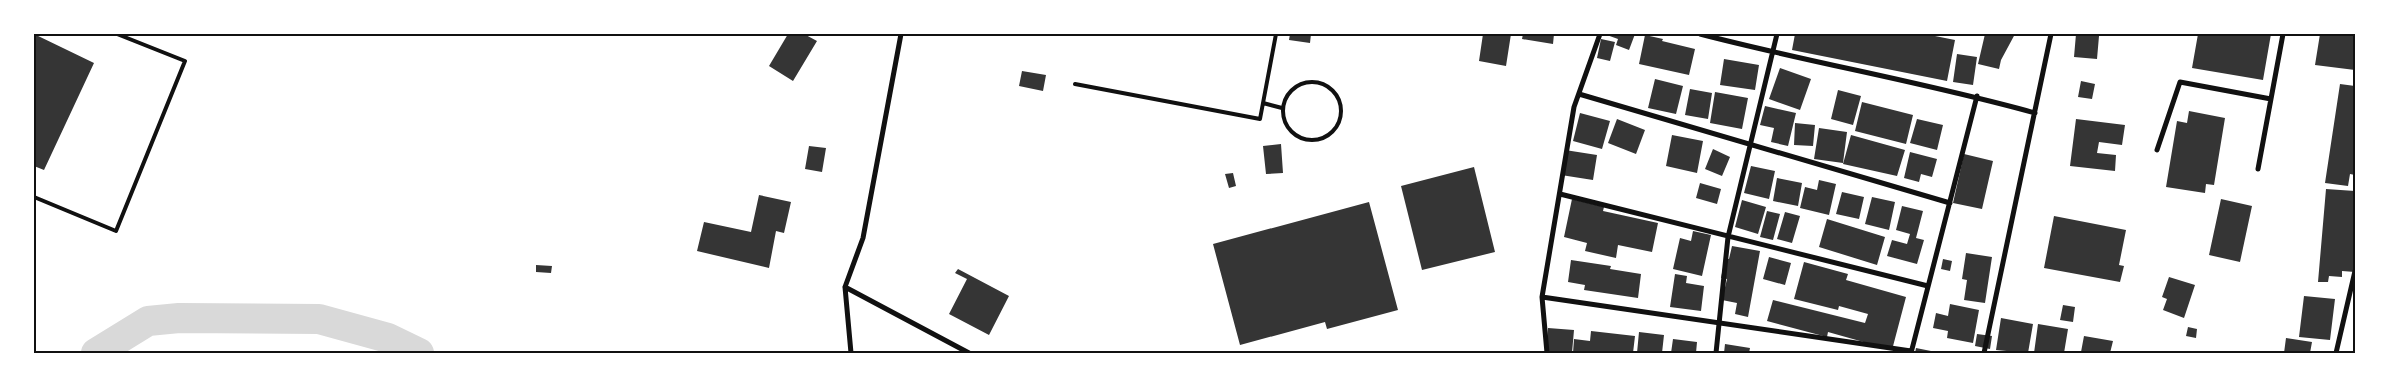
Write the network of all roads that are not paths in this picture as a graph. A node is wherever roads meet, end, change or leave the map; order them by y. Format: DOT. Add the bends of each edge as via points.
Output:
graph roads {
  1 [pos="117,34"];
  2 [pos="901,34"];
  3 [pos="1276,34"];
  4 [pos="1600,34"];
  5 [pos="1700,34"];
  6 [pos="1777,34"];
  7 [pos="2052,34"];
  8 [pos="2283,34"];
  9 [pos="1772,53"];
  10 [pos="1075,84"];
  11 [pos="1579,94"];
  12 [pos="1976,96"];
  13 [pos="2271,100"];
  14 [pos="1263,103"];
  15 [pos="1282,108"];
  16 [pos="2035,113"];
  17 [pos="1750,145"];
  18 [pos="2157,150"];
  19 [pos="2258,169"];
  20 [pos="1560,194"];
  21 [pos="34,197"];
  22 [pos="1950,202"];
  23 [pos="1728,237"];
  24 [pos="2355,272"];
  25 [pos="1928,286"];
  26 [pos="845,287"];
  27 [pos="1542,297"];
  28 [pos="1719,323"];
  29 [pos="1911,352"];
  30 [pos="851,353"];
  31 [pos="969,353"];
  32 [pos="1547,353"];
  33 [pos="1716,353"];
  34 [pos="1984,353"];
  35 [pos="2336,353"];
  1 -- 21 [label="lane" via="184,61 116,230"];
  2 -- 26 [label="street" via="863,238"];
  3 -- 14 [label="lane"];
  4 -- 11 [label="street"];
  5 -- 9 [label="street"];
  6 -- 9 [label="street"];
  7 -- 16 [label="street"];
  8 -- 13 [label="street"];
  9 -- 12 [label="street"];
  9 -- 17 [label="street"];
  10 -- 14 [label="lane" via="1260,119"];
  11 -- 17 [label="street"];
  11 -- 20 [label="street"];
  12 -- 16 [label="street"];
  12 -- 22 [label="street"];
  13 -- 18 [label="street" via="2180,82"];
  13 -- 19 [label="street"];
  14 -- 15 [label="lane"];
  15 -- 15 [label="lane" via="1286,126 1300,138 1318,141 1334,131 1342,114 1338,96 1324,84 1306,82 1290,91"];
  16 -- 34 [label="street"];
  17 -- 22 [label="street"];
  17 -- 23 [label="street"];
  20 -- 23 [label="street"];
  20 -- 27 [label="street"];
  22 -- 25 [label="street"];
  23 -- 25 [label="street"];
  23 -- 28 [label="street"];
  24 -- 35 [label="street"];
  25 -- 29 [label="street"];
  26 -- 30 [label="street"];
  26 -- 31 [label="street"];
  27 -- 28 [label="street"];
  27 -- 32 [label="street"];
  28 -- 29 [label="street"];
  28 -- 33 [label="street"];
}
